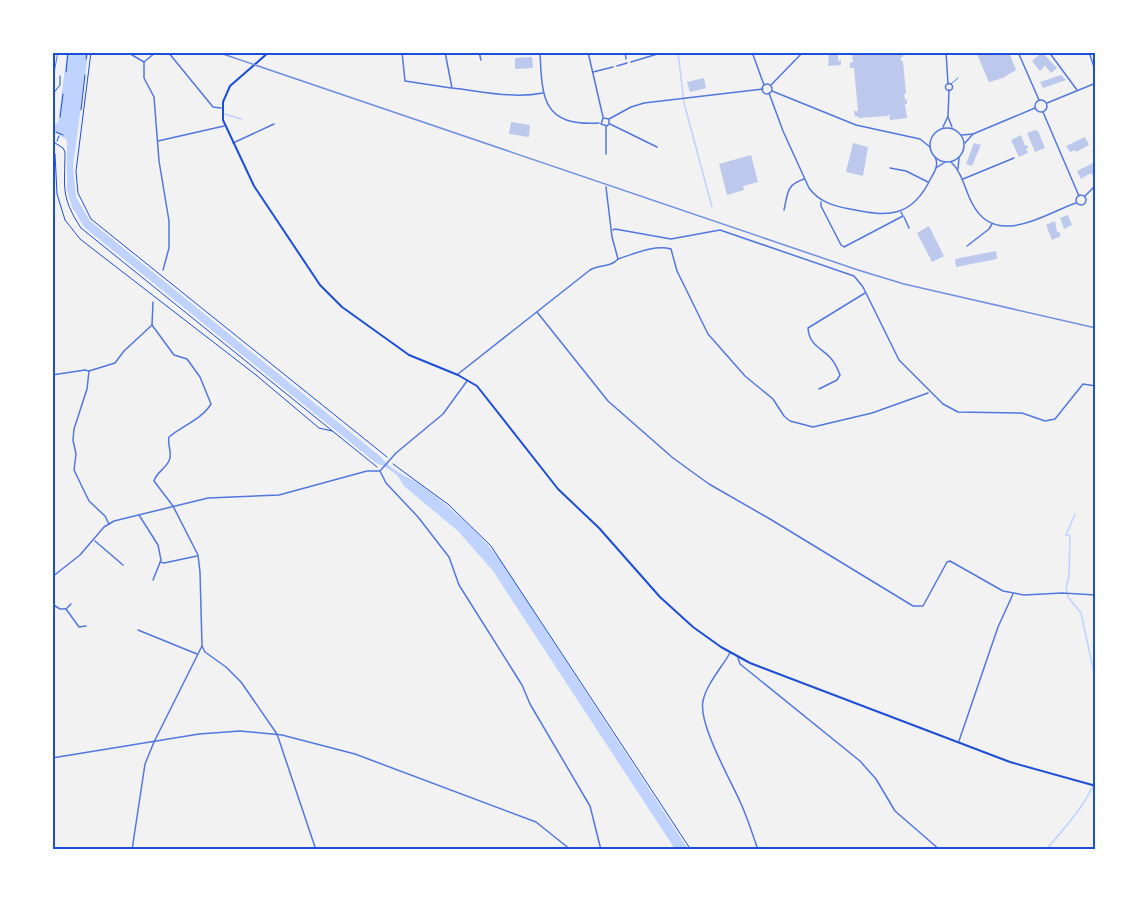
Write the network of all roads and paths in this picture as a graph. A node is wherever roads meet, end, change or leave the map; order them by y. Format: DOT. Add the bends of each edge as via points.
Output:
graph roads {
  1 [pos="58,52"];
  2 [pos="68,52"];
  3 [pos="91,52"];
  4 [pos="127,52"];
  5 [pos="156,52"];
  6 [pos="168,52"];
  7 [pos="269,52"];
  8 [pos="402,52"];
  9 [pos="446,52"];
  10 [pos="479,52"];
  11 [pos="540,52"];
  12 [pos="588,52"];
  13 [pos="625,52"];
  14 [pos="664,52"];
  15 [pos="752,52"];
  16 [pos="803,52"];
  17 [pos="946,52"];
  18 [pos="1018,52"];
  19 [pos="1049,52"];
  20 [pos="1089,52"];
  21 [pos="626,59"];
  22 [pos="481,60"];
  23 [pos="144,62"];
  24 [pos="631,62"];
  25 [pos="627,63"];
  26 [pos="617,66"];
  27 [pos="613,67"];
  28 [pos="66,72"];
  29 [pos="592,72"];
  30 [pos="1095,73"];
  31 [pos="85,75"];
  32 [pos="60,76"];
  33 [pos="958,78"];
  34 [pos="52,83"];
  35 [pos="1095,83"];
  36 [pos="950,84"];
  37 [pos="764,85"];
  38 [pos="771,85"];
  39 [pos="84,87"];
  40 [pos="87,87"];
  41 [pos="452,88"];
  42 [pos="763,90"];
  43 [pos="949,90"];
  44 [pos="772,91"];
  45 [pos="1077,91"];
  46 [pos="543,93"];
  47 [pos="769,93"];
  48 [pos="63,94"];
  49 [pos="52,95"];
  50 [pos="84,99"];
  51 [pos="1039,100"];
  52 [pos="59,101"];
  53 [pos="62,101"];
  54 [pos="1047,104"];
  55 [pos="222,108"];
  56 [pos="1035,108"];
  57 [pos="81,110"];
  58 [pos="1043,112"];
  59 [pos="948,116"];
  60 [pos="60,117"];
  61 [pos="603,118"];
  62 [pos="609,119"];
  63 [pos="600,123"];
  64 [pos="274,124"];
  65 [pos="609,124"];
  66 [pos="224,126"];
  67 [pos="606,127"];
  68 [pos="942,128"];
  69 [pos="954,129"];
  70 [pos="56,132"];
  71 [pos="60,134"];
  72 [pos="973,134"];
  73 [pos="63,135"];
  74 [pos="962,135"];
  75 [pos="932,137"];
  76 [pos="920,139"];
  77 [pos="52,141"];
  78 [pos="57,141"];
  79 [pos="157,141"];
  80 [pos="232,143"];
  81 [pos="965,143"];
  82 [pos="657,147"];
  83 [pos="930,147"];
  84 [pos="52,149"];
  85 [pos="606,154"];
  86 [pos="935,157"];
  87 [pos="959,158"];
  88 [pos="1014,158"];
  89 [pos="945,162"];
  90 [pos="951,162"];
  91 [pos="890,168"];
  92 [pos="936,169"];
  93 [pos="958,170"];
  94 [pos="806,178"];
  95 [pos="962,180"];
  96 [pos="929,183"];
  97 [pos="1095,185"];
  98 [pos="606,187"];
  99 [pos="1079,196"];
  100 [pos="1084,197"];
  101 [pos="822,200"];
  102 [pos="1076,203"];
  103 [pos="784,210"];
  104 [pos="901,211"];
  105 [pos="903,216"];
  106 [pos="992,223"];
  107 [pos="909,228"];
  108 [pos="612,230"];
  109 [pos="967,246"];
  110 [pos="618,260"];
  111 [pos="163,270"];
  112 [pos="866,292"];
  113 [pos="153,302"];
  114 [pos="537,312"];
  115 [pos="152,326"];
  116 [pos="89,371"];
  117 [pos="52,375"];
  118 [pos="458,375"];
  119 [pos="468,380"];
  120 [pos="1095,386"];
  121 [pos="819,389"];
  122 [pos="930,392"];
  123 [pos="333,431"];
  124 [pos="389,461"];
  125 [pos="380,471"];
  126 [pos="410,473"];
  127 [pos="411,478"];
  128 [pos="174,506"];
  129 [pos="139,515"];
  130 [pos="109,524"];
  131 [pos="94,541"];
  132 [pos="198,555"];
  133 [pos="160,561"];
  134 [pos="123,565"];
  135 [pos="52,577"];
  136 [pos="153,580"];
  137 [pos="1013,593"];
  138 [pos="1095,595"];
  139 [pos="71,603"];
  140 [pos="52,604"];
  141 [pos="66,609"];
  142 [pos="86,626"];
  143 [pos="138,630"];
  144 [pos="202,646"];
  145 [pos="731,652"];
  146 [pos="198,654"];
  147 [pos="738,657"];
  148 [pos="277,734"];
  149 [pos="154,742"];
  150 [pos="959,742"];
  151 [pos="52,758"];
  152 [pos="1094,786"];
  153 [pos="132,849"];
  154 [pos="316,849"];
  155 [pos="571,849"];
  156 [pos="601,849"];
  157 [pos="691,849"];
  158 [pos="758,849"];
  159 [pos="939,849"];
  1 -- 34 [label="lane"];
  2 -- 28 [label="path"];
  3 -- 40 [label="path"];
  4 -- 23 [label="street"];
  5 -- 23 [label="street"];
  6 -- 55 [label="street" via="213,107"];
  7 -- 55 [label="main road" via="230,86"];
  8 -- 41 [label="street" via="404,80"];
  9 -- 41 [label="street"];
  10 -- 22 [label="street"];
  11 -- 46 [label="street"];
  12 -- 29 [label="street"];
  13 -- 21 [label="street"];
  14 -- 24 [label="street"];
  15 -- 37 [label="street"];
  16 -- 38 [label="street"];
  17 -- 36 [label="street"];
  18 -- 51 [label="street"];
  19 -- 45 [label="street"];
  20 -- 30 [label="street"];
  23 -- 79 [label="street" via="144,78 154,97"];
  25 -- 26 [label="street"];
  27 -- 29 [label="street"];
  29 -- 61 [label="street"];
  31 -- 39 [label="path"];
  32 -- 49 [label="path" via="60,86"];
  33 -- 36 [label="lane"];
  35 -- 45 [label="street"];
  36 -- 43 [label="street"];
  36 -- 43 [label="street" via="945,87"];
  37 -- 38 [label="street"];
  37 -- 42 [label="street"];
  38 -- 44 [label="street"];
  39 -- 40 [label="path"];
  39 -- 50 [label="path"];
  40 -- 50 [label="path"];
  41 -- 46 [label="street" via="501,94"];
  42 -- 47 [label="street"];
  42 -- 62 [label="street" via="637,104"];
  43 -- 59 [label="street"];
  44 -- 47 [label="street"];
  44 -- 76 [label="street" via="856,125"];
  45 -- 54 [label="street"];
  46 -- 63 [label="street" via="549,106 564,119"];
  47 -- 94 [label="street"];
  48 -- 53 [label="path"];
  50 -- 57 [label="path"];
  50 -- 124 [label="path" via="76,171 78,193 91,219"];
  51 -- 54 [label="street"];
  51 -- 56 [label="street"];
  52 -- 53 [label="path"];
  53 -- 60 [label="path"];
  54 -- 58 [label="street"];
  55 -- 66 [label="main road"];
  56 -- 58 [label="street"];
  56 -- 72 [label="street"];
  58 -- 99 [label="street"];
  59 -- 68 [label="street"];
  59 -- 69 [label="street"];
  61 -- 62 [label="street"];
  61 -- 63 [label="street"];
  62 -- 65 [label="street"];
  63 -- 67 [label="street"];
  64 -- 80 [label="street"];
  65 -- 67 [label="street"];
  65 -- 82 [label="street"];
  66 -- 79 [label="street"];
  66 -- 80 [label="main road"];
  67 -- 85 [label="street"];
  68 -- 69 [label="street"];
  68 -- 75 [label="street"];
  69 -- 74 [label="street"];
  70 -- 71 [label="path"];
  71 -- 73 [label="path"];
  71 -- 78 [label="path"];
  72 -- 74 [label="street"];
  72 -- 81 [label="street"];
  74 -- 81 [label="street"];
  75 -- 76 [label="street"];
  75 -- 83 [label="street"];
  76 -- 83 [label="street"];
  77 -- 123 [label="path" via="63,148 64,188 69,210 81,228"];
  79 -- 111 [label="street" via="170,234"];
  80 -- 118 [label="main road" via="272,216 327,293 409,355"];
  81 -- 87 [label="street"];
  83 -- 86 [label="street"];
  84 -- 123 [label="path" via="57,194 65,220 80,239 319,428"];
  86 -- 89 [label="street"];
  86 -- 92 [label="street"];
  87 -- 90 [label="street"];
  87 -- 93 [label="street"];
  88 -- 95 [label="street"];
  89 -- 90 [label="street"];
  89 -- 92 [label="street"];
  90 -- 93 [label="street"];
  91 -- 96 [label="street"];
  92 -- 96 [label="street"];
  93 -- 95 [label="street"];
  94 -- 101 [label="street"];
  94 -- 103 [label="street" via="790,186"];
  95 -- 106 [label="street" via="978,212"];
  96 -- 104 [label="street" via="917,201"];
  97 -- 100 [label="street"];
  98 -- 108 [label="street"];
  99 -- 100 [label="street"];
  99 -- 102 [label="street"];
  100 -- 102 [label="street" via="1083,205"];
  101 -- 104 [label="street" via="880,215"];
  101 -- 105 [label="street" via="821,206 844,247"];
  102 -- 106 [label="street" via="1022,225 1006,227"];
  104 -- 105 [label="street"];
  105 -- 107 [label="street"];
  106 -- 109 [label="street"];
  108 -- 110 [label="street"];
  108 -- 112 [label="street" via="671,239 722,231 852,275"];
  110 -- 114 [label="street" via="593,268"];
  110 -- 122 [label="street" via="639,252 671,249 677,271 708,334 790,421 813,427 872,413"];
  112 -- 121 [label="street" via="808,328 816,346 833,360 840,375"];
  112 -- 122 [label="street" via="899,360"];
  113 -- 115 [label="street"];
  114 -- 118 [label="street"];
  114 -- 137 [label="street" via="608,401 673,458 709,484 913,606 923,606 950,561"];
  115 -- 116 [label="street" via="116,363"];
  115 -- 128 [label="street" via="174,355 187,359 211,404 168,441 169,460 154,481"];
  116 -- 117 [label="street"];
  116 -- 130 [label="street" via="74,429 74,470 89,501"];
  118 -- 119 [label="main road"];
  119 -- 124 [label="street" via="443,414"];
  119 -- 145 [label="main road" via="495,407 558,489 599,528 660,597 693,627"];
  120 -- 122 [label="street" via="1083,384 1050,421 1022,413 958,412"];
  123 -- 125 [label="path"];
  124 -- 125 [label="street"];
  124 -- 127 [label="path"];
  125 -- 128 [label="street" via="279,495 208,498"];
  125 -- 156 [label="street" via="449,557 459,585 522,685 590,806"];
  126 -- 127 [label="path"];
  127 -- 157 [label="path" via="463,518 496,553"];
  128 -- 129 [label="street"];
  128 -- 132 [label="street"];
  129 -- 130 [label="street"];
  129 -- 133 [label="street" via="158,542"];
  130 -- 131 [label="street"];
  131 -- 134 [label="street"];
  131 -- 135 [label="street"];
  132 -- 133 [label="street"];
  132 -- 144 [label="street"];
  133 -- 136 [label="street"];
  137 -- 138 [label="street"];
  137 -- 150 [label="street"];
  139 -- 141 [label="street"];
  140 -- 141 [label="street"];
  141 -- 142 [label="street" via="79,627"];
  143 -- 146 [label="street"];
  144 -- 146 [label="street"];
  144 -- 148 [label="street" via="241,682"];
  145 -- 147 [label="main road"];
  145 -- 158 [label="street" via="708,688 702,709"];
  146 -- 149 [label="street"];
  147 -- 150 [label="main road"];
  147 -- 159 [label="street" via="740,664 871,772 895,811"];
  148 -- 149 [label="street" via="240,731"];
  148 -- 154 [label="street"];
  148 -- 155 [label="street" via="355,754 512,812 536,822"];
  149 -- 151 [label="street"];
  149 -- 153 [label="street" via="142,777"];
  150 -- 152 [label="main road" via="1010,762"];
}
